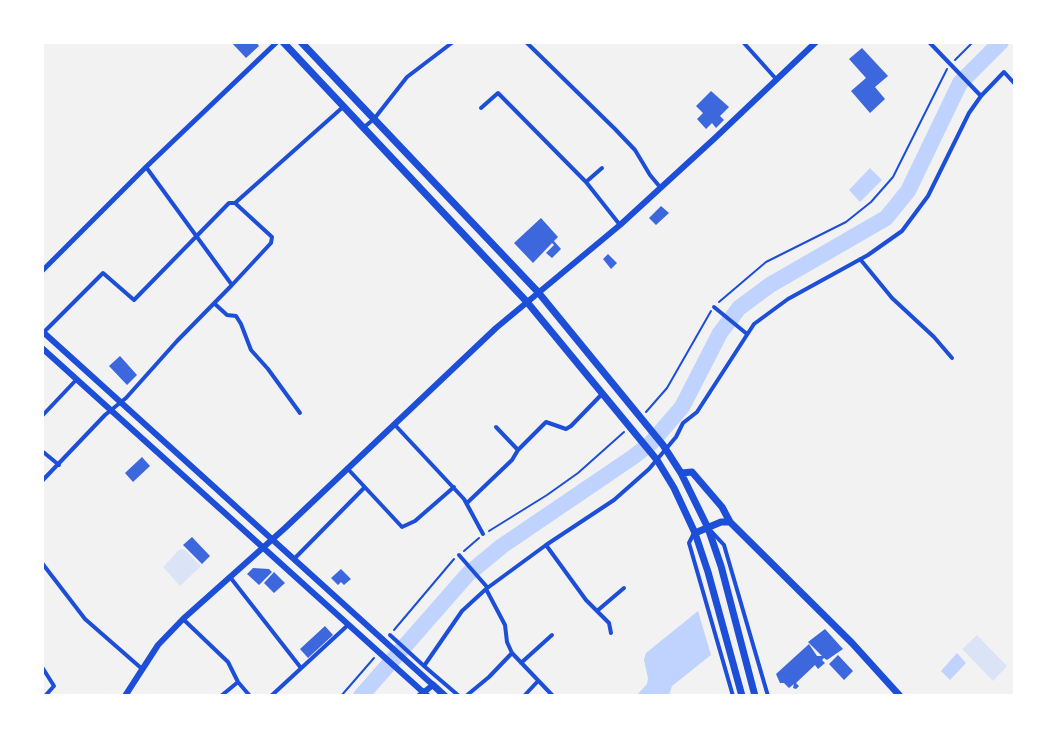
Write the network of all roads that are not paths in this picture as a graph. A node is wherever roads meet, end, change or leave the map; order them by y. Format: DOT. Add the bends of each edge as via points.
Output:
graph roads {
  1 [pos="277,42"];
  2 [pos="282,42"];
  3 [pos="301,42"];
  4 [pos="453,42"];
  5 [pos="526,42"];
  6 [pos="743,42"];
  7 [pos="816,42"];
  8 [pos="929,42"];
  9 [pos="777,80"];
  10 [pos="1014,83"];
  11 [pos="981,96"];
  12 [pos="343,108"];
  13 [pos="480,108"];
  14 [pos="374,119"];
  15 [pos="363,128"];
  16 [pos="146,167"];
  17 [pos="602,168"];
  18 [pos="586,182"];
  19 [pos="660,187"];
  20 [pos="235,203"];
  21 [pos="620,224"];
  22 [pos="198,237"];
  23 [pos="860,259"];
  24 [pos="42,271"];
  25 [pos="232,285"];
  26 [pos="538,292"];
  27 [pos="527,302"];
  28 [pos="214,304"];
  29 [pos="715,308"];
  30 [pos="43,332"];
  31 [pos="746,333"];
  32 [pos="42,348"];
  33 [pos="952,358"];
  34 [pos="77,379"];
  35 [pos="603,393"];
  36 [pos="120,402"];
  37 [pos="110,410"];
  38 [pos="300,413"];
  39 [pos="42,416"];
  40 [pos="394,424"];
  41 [pos="496,427"];
  42 [pos="664,447"];
  43 [pos="518,450"];
  44 [pos="42,452"];
  45 [pos="656,458"];
  46 [pos="59,465"];
  47 [pos="347,468"];
  48 [pos="680,473"];
  49 [pos="42,481"];
  50 [pos="454,487"];
  51 [pos="364,488"];
  52 [pos="467,504"];
  53 [pos="730,522"];
  54 [pos="708,528"];
  55 [pos="695,533"];
  56 [pos="483,534"];
  57 [pos="272,540"];
  58 [pos="546,544"];
  59 [pos="263,547"];
  60 [pos="460,556"];
  61 [pos="294,560"];
  62 [pos="42,563"];
  63 [pos="230,577"];
  64 [pos="486,587"];
  65 [pos="624,588"];
  66 [pos="597,611"];
  67 [pos="183,619"];
  68 [pos="349,624"];
  69 [pos="611,633"];
  70 [pos="390,635"];
  71 [pos="552,635"];
  72 [pos="512,653"];
  73 [pos="521,663"];
  74 [pos="424,666"];
  75 [pos="42,667"];
  76 [pos="141,668"];
  77 [pos="301,668"];
  78 [pos="538,681"];
  79 [pos="238,682"];
  80 [pos="433,685"];
  81 [pos="423,694"];
  82 [pos="44,696"];
  83 [pos="125,696"];
  84 [pos="221,696"];
  85 [pos="250,696"];
  86 [pos="271,696"];
  87 [pos="445,696"];
  88 [pos="460,696"];
  89 [pos="466,696"];
  90 [pos="524,696"];
  91 [pos="554,696"];
  92 [pos="733,696"];
  93 [pos="742,696"];
  94 [pos="754,696"];
  95 [pos="768,696"];
  96 [pos="900,696"];
  1 -- 16 [label="street"];
  2 -- 12 [label="highway"];
  3 -- 14 [label="highway"];
  4 -- 14 [label="street" via="407,77"];
  5 -- 19 [label="street" via="635,150"];
  6 -- 9 [label="street"];
  7 -- 9 [label="main road"];
  8 -- 11 [label="street"];
  9 -- 19 [label="main road"];
  10 -- 11 [label="street" via="1004,72"];
  11 -- 23 [label="street" via="968,113 914,218 881,247"];
  12 -- 15 [label="highway"];
  12 -- 20 [label="street"];
  13 -- 18 [label="street" via="498,93"];
  14 -- 15 [label="street"];
  14 -- 26 [label="highway"];
  15 -- 27 [label="highway"];
  16 -- 22 [label="street"];
  16 -- 24 [label="street"];
  17 -- 18 [label="street"];
  18 -- 21 [label="street"];
  19 -- 21 [label="main road"];
  20 -- 22 [label="street" via="229,203"];
  20 -- 25 [label="street" via="272,237 271,243"];
  21 -- 26 [label="main road"];
  22 -- 25 [label="street"];
  22 -- 30 [label="street" via="134,300 103,273"];
  23 -- 31 [label="street" via="788,298"];
  23 -- 33 [label="street" via="892,298"];
  25 -- 28 [label="street"];
  26 -- 27 [label="main road"];
  26 -- 42 [label="highway"];
  27 -- 35 [label="highway"];
  27 -- 40 [label="main road"];
  28 -- 36 [label="street"];
  28 -- 38 [label="street" via="228,315 236,316 251,350"];
  29 -- 31 [label="street"];
  30 -- 36 [label="main road"];
  31 -- 42 [label="street" via="697,412 683,423"];
  32 -- 34 [label="main road"];
  34 -- 37 [label="main road"];
  34 -- 39 [label="street"];
  35 -- 43 [label="street" via="572,426 566,429 546,422"];
  35 -- 45 [label="highway"];
  36 -- 37 [label="street"];
  36 -- 57 [label="main road"];
  37 -- 46 [label="street"];
  37 -- 59 [label="main road"];
  40 -- 47 [label="main road"];
  40 -- 50 [label="street"];
  41 -- 43 [label="street"];
  42 -- 45 [label="street"];
  42 -- 48 [label="highway"];
  43 -- 52 [label="street" via="512,460"];
  44 -- 46 [label="street"];
  45 -- 55 [label="highway"];
  45 -- 58 [label="street" via="614,500"];
  46 -- 49 [label="street"];
  47 -- 51 [label="street"];
  47 -- 57 [label="main road"];
  48 -- 53 [label="highway" via="692,472 722,507"];
  48 -- 54 [label="highway"];
  50 -- 51 [label="street" via="415,521 402,527"];
  50 -- 52 [label="street"];
  51 -- 61 [label="street"];
  52 -- 56 [label="street"];
  53 -- 54 [label="highway"];
  53 -- 96 [label="highway" via="852,643"];
  54 -- 55 [label="highway"];
  54 -- 94 [label="highway" via="721,566"];
  54 -- 95 [label="street" via="724,545"];
  55 -- 92 [label="street" via="688,543"];
  55 -- 93 [label="highway"];
  57 -- 59 [label="main road"];
  57 -- 61 [label="main road"];
  58 -- 64 [label="street"];
  58 -- 66 [label="street"];
  59 -- 63 [label="main road"];
  59 -- 68 [label="main road"];
  60 -- 64 [label="street"];
  61 -- 80 [label="main road"];
  62 -- 76 [label="street" via="85,619"];
  63 -- 67 [label="main road"];
  63 -- 77 [label="street"];
  64 -- 72 [label="street" via="505,625"];
  64 -- 74 [label="street" via="462,611"];
  65 -- 66 [label="street"];
  66 -- 69 [label="street" via="609,623"];
  67 -- 76 [label="main road"];
  67 -- 79 [label="street" via="228,662"];
  68 -- 77 [label="street"];
  68 -- 81 [label="main road"];
  70 -- 74 [label="street"];
  71 -- 73 [label="street"];
  72 -- 73 [label="street"];
  72 -- 89 [label="street"];
  73 -- 78 [label="street"];
  74 -- 88 [label="street"];
  75 -- 82 [label="street" via="54,686"];
  76 -- 83 [label="main road"];
  77 -- 86 [label="street"];
  78 -- 90 [label="street"];
  78 -- 91 [label="street"];
  79 -- 84 [label="street"];
  79 -- 85 [label="street"];
  80 -- 81 [label="main road"];
  80 -- 87 [label="highway"];
}
